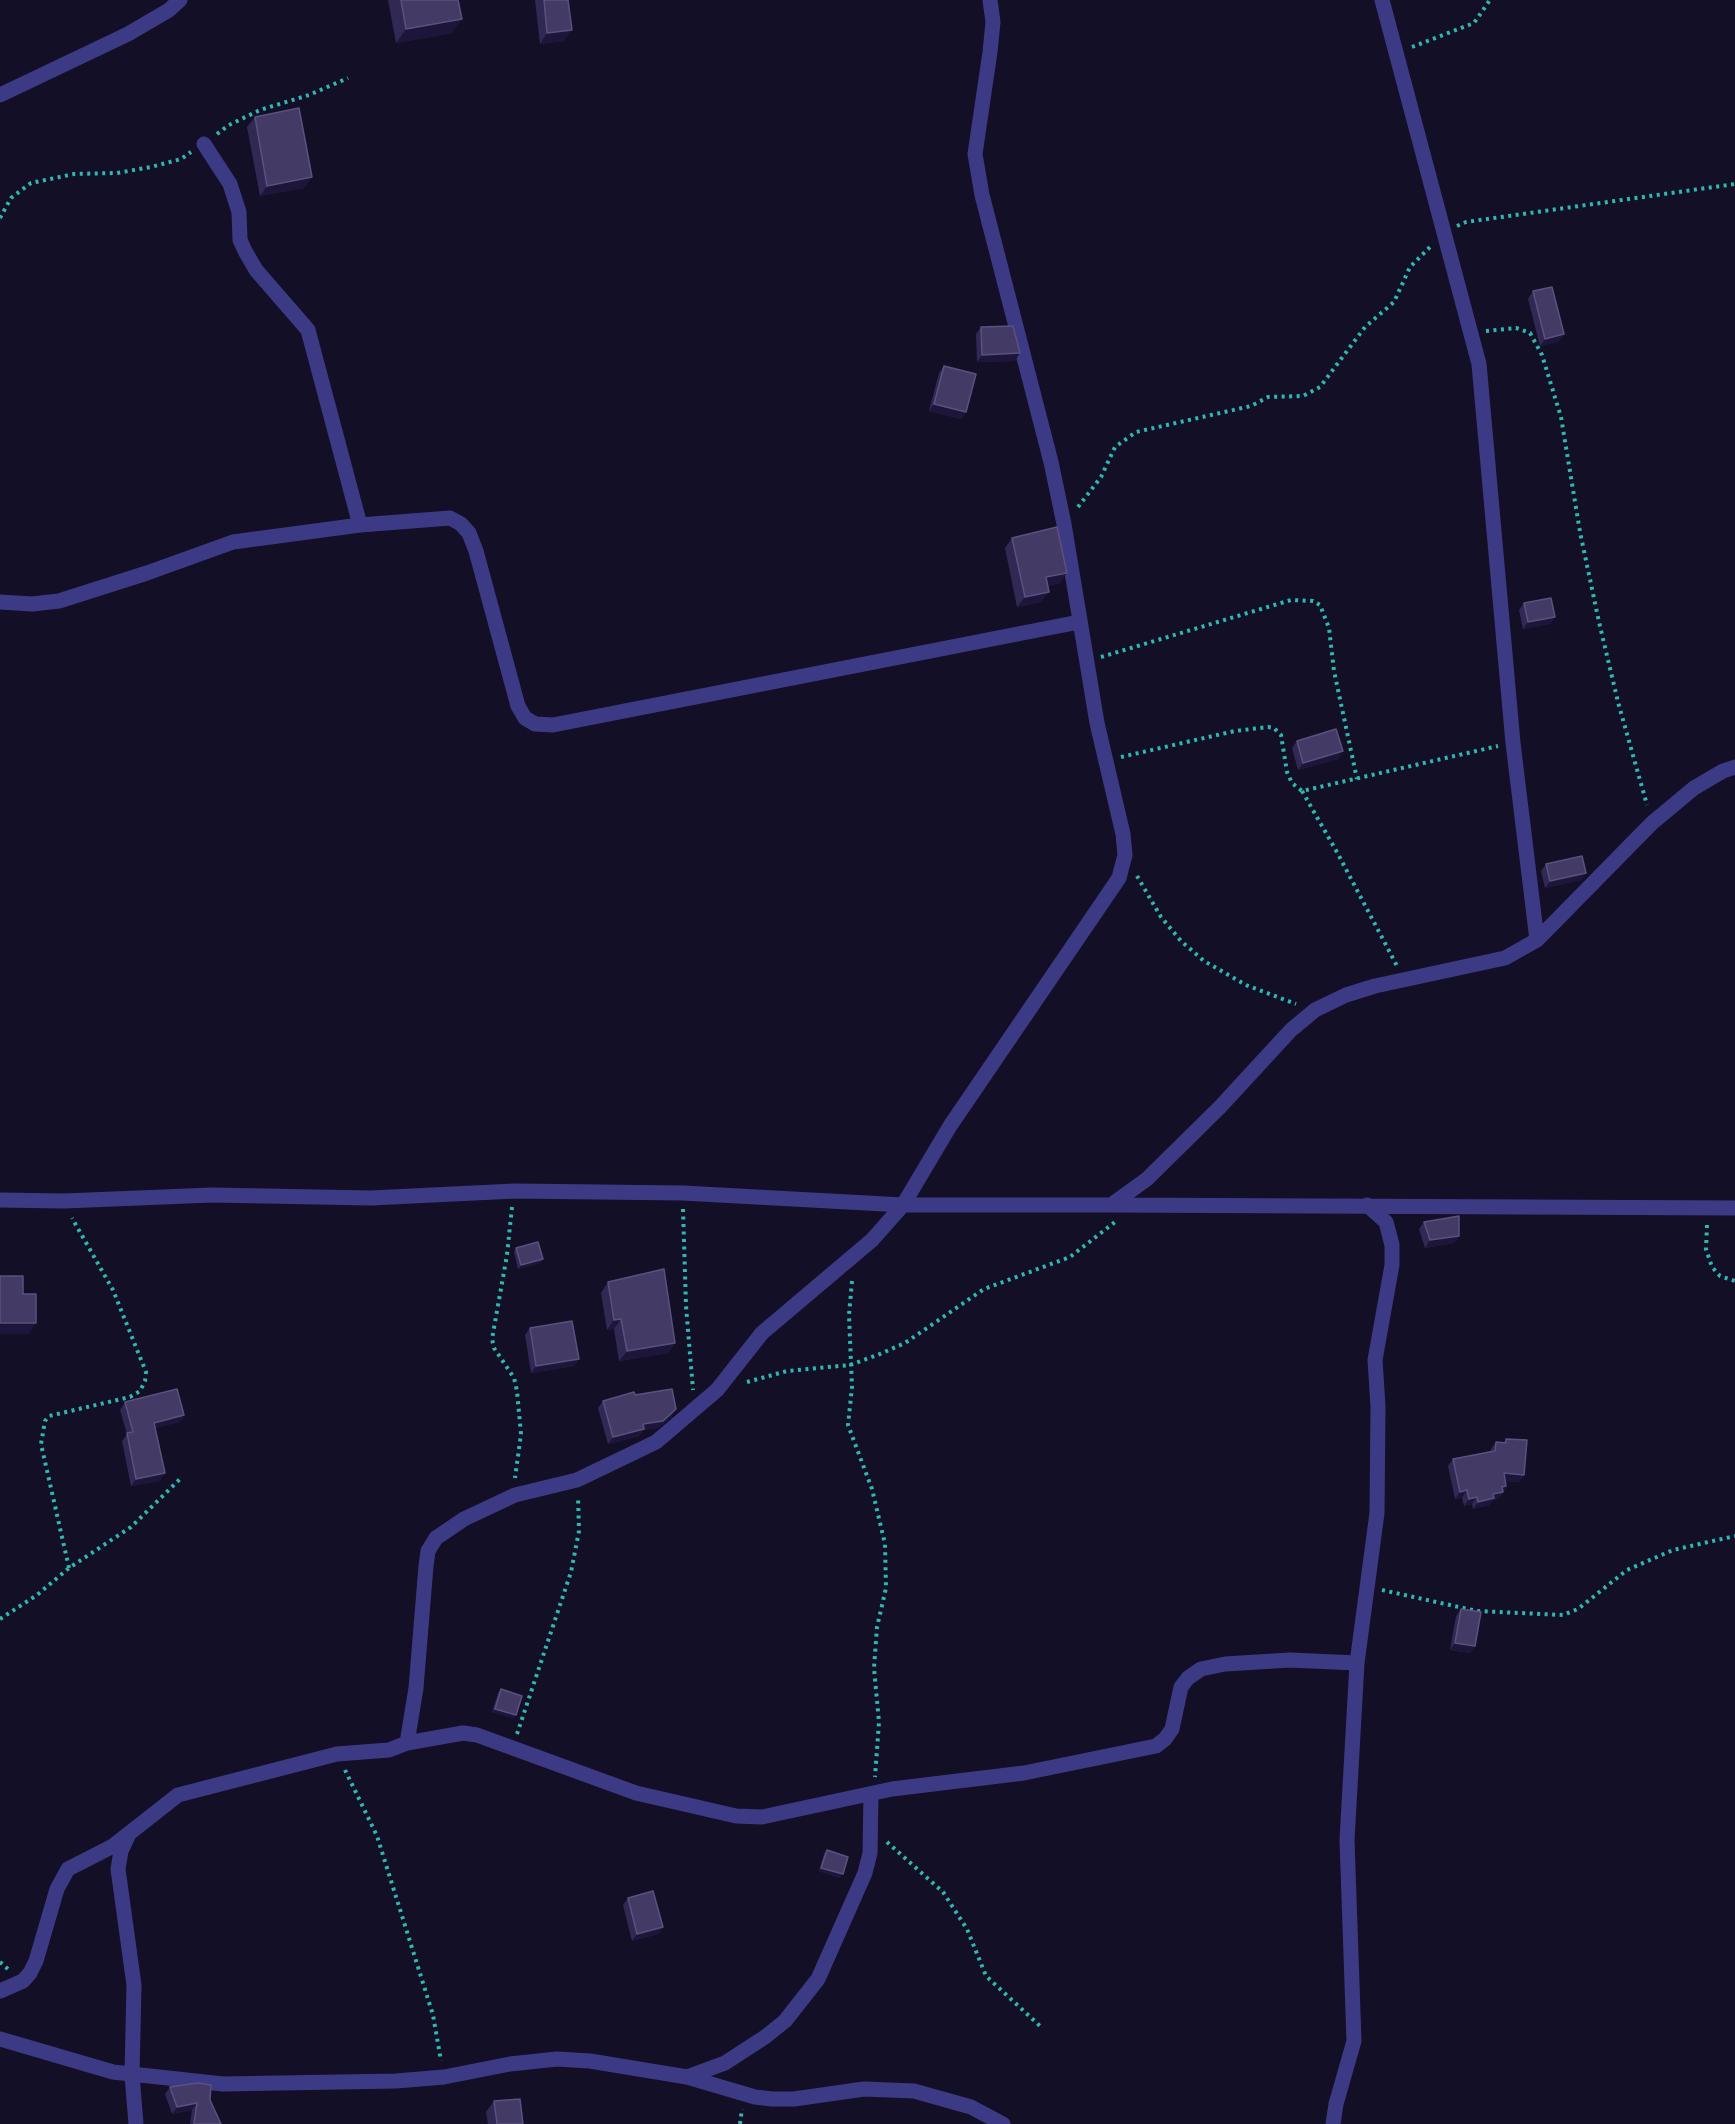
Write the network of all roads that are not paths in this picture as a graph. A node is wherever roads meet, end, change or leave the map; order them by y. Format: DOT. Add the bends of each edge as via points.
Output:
graph roads {
  1 [pos="180,0"];
  2 [pos="990,0"];
  3 [pos="1382,0"];
  4 [pos="0,95"];
  5 [pos="204,144"];
  6 [pos="360,525"];
  7 [pos="0,602"];
  8 [pos="1079,622"];
  9 [pos="1735,767"];
  10 [pos="1537,940"];
  11 [pos="0,1200"];
  12 [pos="903,1205"];
  13 [pos="1111,1205"];
  14 [pos="1367,1205"];
  15 [pos="1735,1208"];
  16 [pos="1357,1663"];
  17 [pos="407,1743"];
  18 [pos="872,1793"];
  19 [pos="129,1834"];
  20 [pos="0,1991"];
  21 [pos="0,2039"];
  22 [pos="132,2075"];
  23 [pos="687,2077"];
  24 [pos="136,2124"];
  25 [pos="1004,2124"];
  26 [pos="1333,2124"];
  1 -- 4 [label="street" via="128,34"];
  2 -- 8 [label="street" via="992,32 975,154 982,195 1052,462"];
  3 -- 10 [label="street" via="1479,364 1514,743"];
  5 -- 6 [label="street" via="230,184 245,251 256,270 308,330"];
  6 -- 7 [label="street" via="233,542 52,602"];
  6 -- 8 [label="street" via="450,518 469,533 518,706 525,718 535,724 553,725 618,713"];
  8 -- 12 [label="street" via="1125,855 1113,889 950,1126"];
  9 -- 10 [label="street" via="1694,788 1652,823"];
  10 -- 13 [label="street" via="1505,958 1346,995 1315,1010 1147,1179"];
  11 -- 12 [label="street" via="212,1195 371,1198 515,1191 683,1193"];
  12 -- 13 [label="street"];
  12 -- 17 [label="street" via="872,1240 762,1334 696,1410 647,1448 577,1480 514,1495 436,1538 429,1551 420,1614 416,1688"];
  13 -- 14 [label="street"];
  14 -- 15 [label="street"];
  14 -- 16 [label="street" via="1386,1222 1392,1265 1375,1360 1377,1513"];
  16 -- 18 [label="street" via="1290,1660 1201,1669 1181,1687 1172,1729 1156,1746 1024,1773"];
  16 -- 26 [label="street" via="1347,1840 1354,2041"];
  17 -- 18 [label="street" via="463,1733 477,1735 636,1793 736,1816 786,1813"];
  17 -- 19 [label="street" via="389,1749 337,1754 186,1792"];
  18 -- 23 [label="street" via="870,1853 854,1901 818,1979 785,2020 747,2050"];
  19 -- 20 [label="street" via="108,1850 68,1869 57,1889 30,1973 23,1981"];
  19 -- 22 [label="street" via="118,1869 134,1985"];
  21 -- 22 [label="street"];
  22 -- 23 [label="street" via="223,2084 396,2081 557,2059"];
  22 -- 24 [label="street"];
  23 -- 25 [label="street" via="772,2099 864,2089 914,2091 971,2107"];
}
